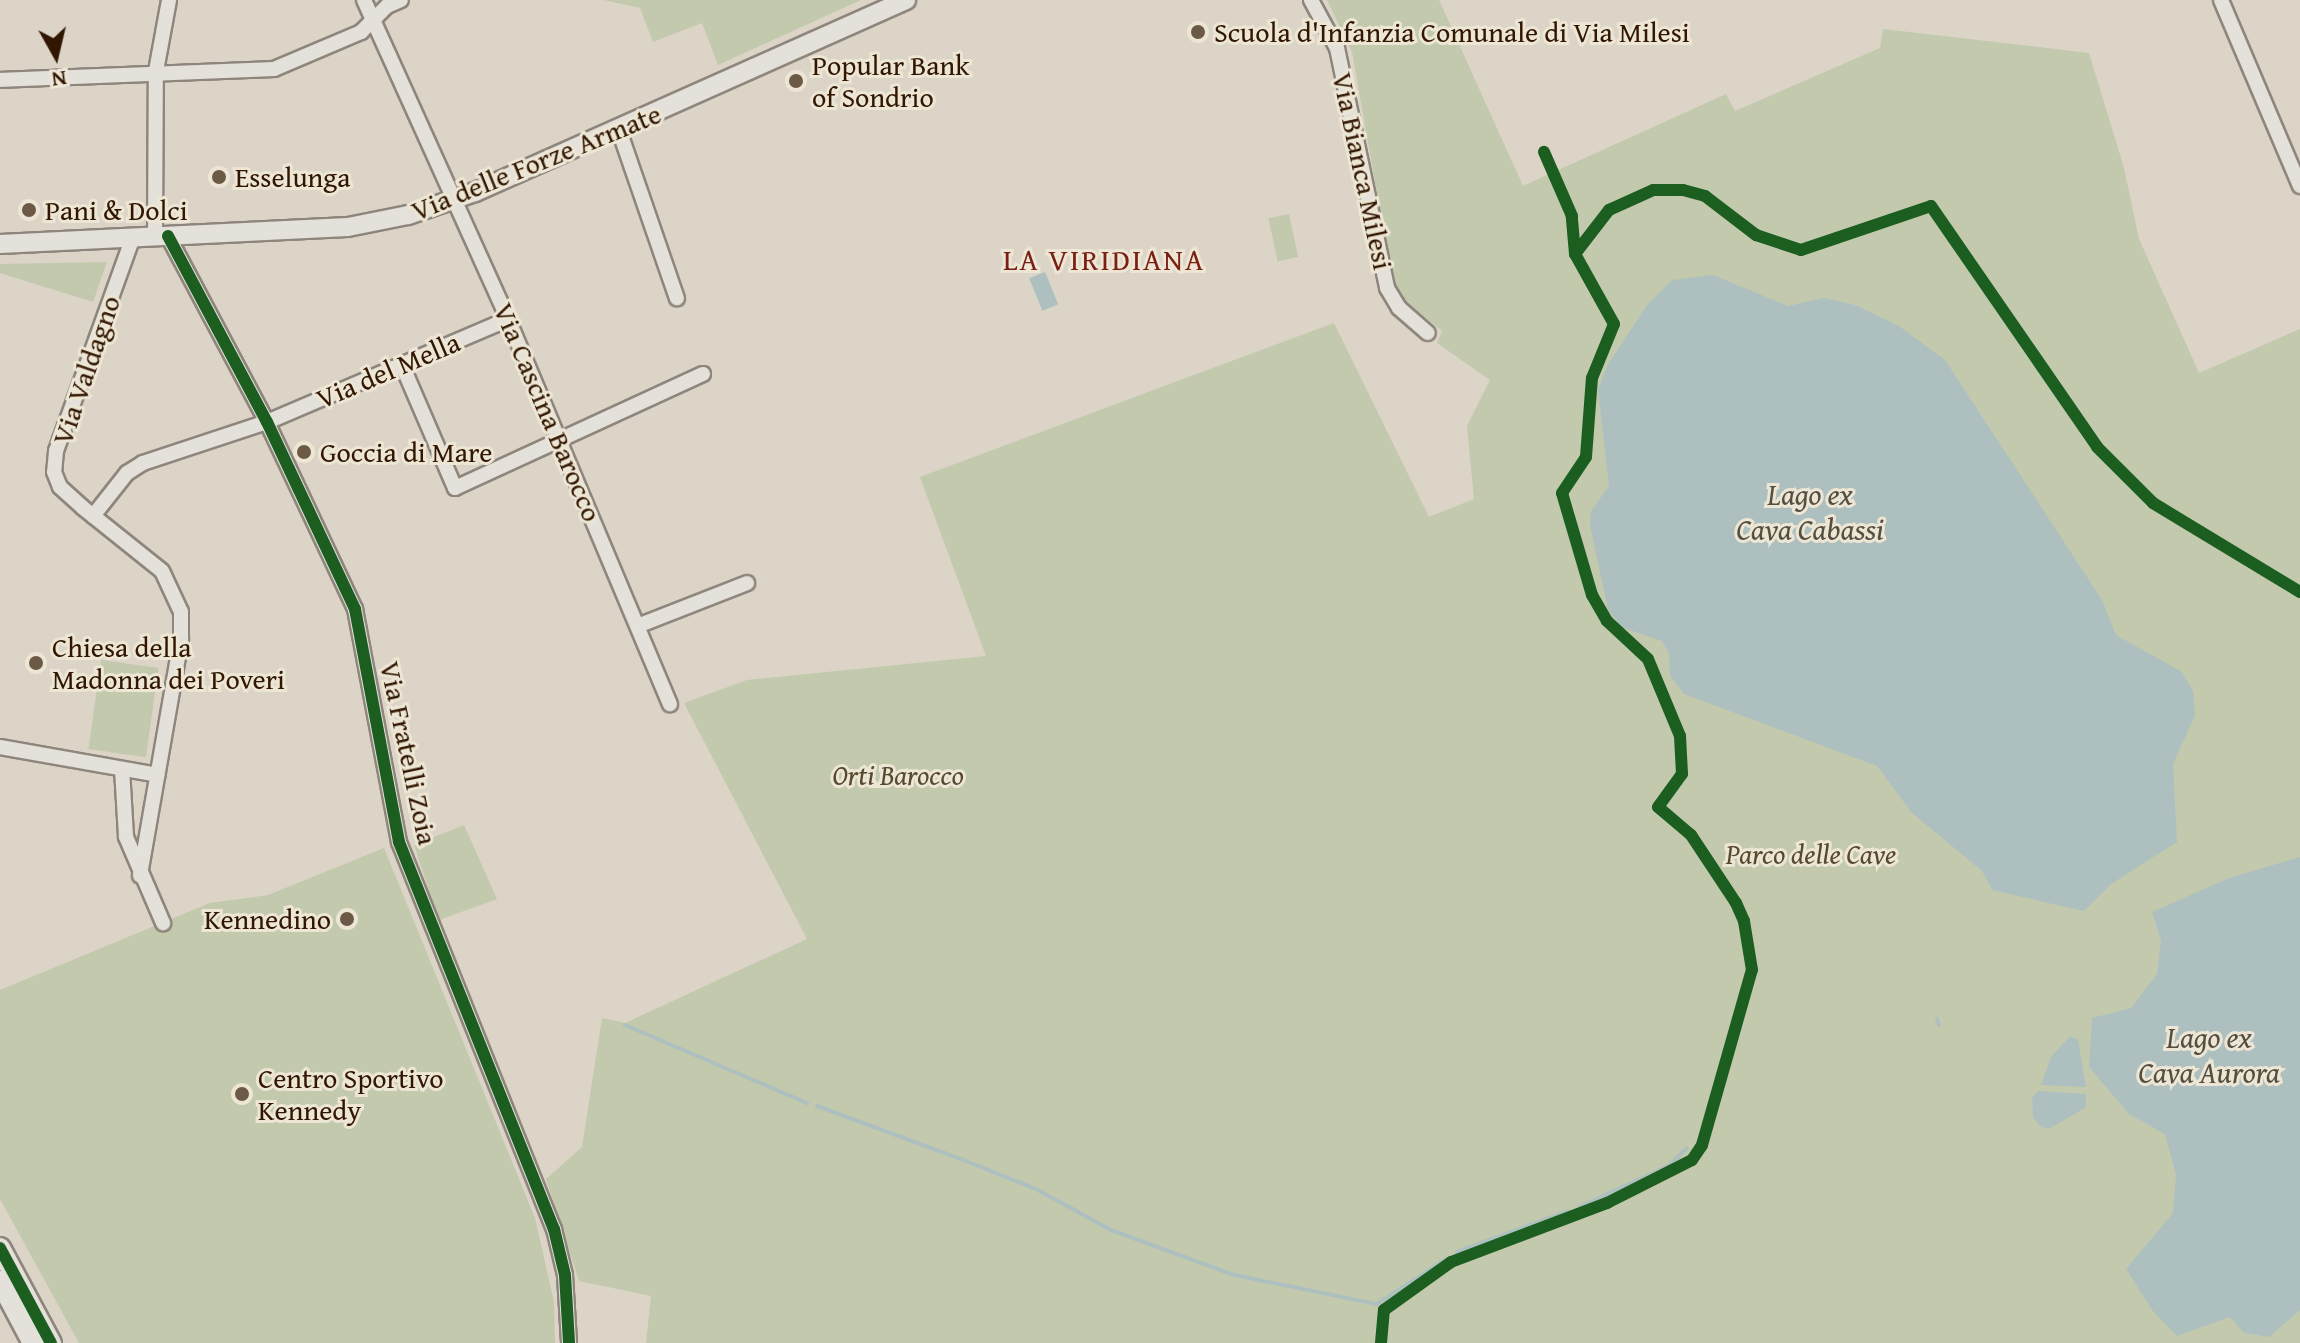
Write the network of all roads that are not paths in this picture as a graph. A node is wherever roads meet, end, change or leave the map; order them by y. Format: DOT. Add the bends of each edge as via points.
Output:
graph roads {
  1 [pos="169,0"];
  2 [pos="364,0"];
  3 [pos="401,0"];
  4 [pos="906,0"];
  5 [pos="1311,0"];
  6 [pos="2221,0"];
  7 [pos="373,22"];
  8 [pos="156,71"];
  9 [pos="0,80"];
  10 [pos="619,130"];
  11 [pos="2300,186"];
  12 [pos="453,201"];
  13 [pos="161,236"];
  14 [pos="133,237"];
  15 [pos="5,242"];
  16 [pos="677,298"];
  17 [pos="508,319"];
  18 [pos="1428,333"];
  19 [pos="402,365"];
  20 [pos="703,374"];
  21 [pos="267,422"];
  22 [pos="560,441"];
  23 [pos="93,516"];
  24 [pos="747,583"];
  25 [pos="640,625"];
  26 [pos="670,704"];
  27 [pos="0,747"];
  28 [pos="122,769"];
  29 [pos="158,775"];
  30 [pos="126,837"];
  31 [pos="146,839"];
  32 [pos="140,875"];
  33 [pos="163,923"];
  34 [pos="0,1248"];
  35 [pos="0,1281"];
  36 [pos="33,1343"];
  37 [pos="51,1343"];
  38 [pos="569,1343"];
  1 -- 8 [label="street"];
  2 -- 7 [label="street, Via Cascina Barocco"];
  3 -- 7 [label="street"];
  4 -- 10 [label="street, Via delle Forze Armate"];
  5 -- 18 [label="street, Via Bianca Milesi" via="1337,48 1387,288 1399,308"];
  6 -- 11 [label="street"];
  7 -- 8 [label="street" via="274,69 225,74"];
  7 -- 12 [label="street, Via Cascina Barocco"];
  8 -- 9 [label="street"];
  8 -- 13 [label="street"];
  10 -- 12 [label="street, Via delle Forze Armate"];
  10 -- 16 [label="street"];
  12 -- 13 [label="street, Via delle Forze Armate" via="348,227"];
  12 -- 17 [label="street, Via Cascina Barocco"];
  13 -- 14 [label="street, Via delle Forze Armate"];
  13 -- 21 [label="street, Via Fratelli Zoia"];
  14 -- 15 [label="street, Via delle Forze Armate"];
  14 -- 23 [label="street, Via Valdagno" via="56,451 54,472 60,487"];
  17 -- 19 [label="street, Via del Mella"];
  17 -- 22 [label="street, Via Cascina Barocco"];
  19 -- 21 [label="street, Via del Mella"];
  19 -- 22 [label="street" via="455,488"];
  20 -- 22 [label="street"];
  21 -- 23 [label="street, Via del Mella" via="135,467"];
  21 -- 38 [label="street, Via Fratelli Zoia" via="355,609 399,842 554,1229 565,1275"];
  22 -- 25 [label="street, Via Cascina Barocco"];
  23 -- 29 [label="street, Via Valdagno" via="156,565 181,612"];
  24 -- 25 [label="street"];
  25 -- 26 [label="street, Via Cascina Barocco"];
  27 -- 28 [label="street"];
  28 -- 29 [label="street"];
  28 -- 30 [label="street"];
  29 -- 31 [label="street, Via Valdagno"];
  30 -- 31 [label="street"];
  30 -- 32 [label="street"];
  31 -- 32 [label="street, Via Valdagno"];
  32 -- 33 [label="street"];
  34 -- 37 [label="main road"];
  35 -- 36 [label="main road"];
}
